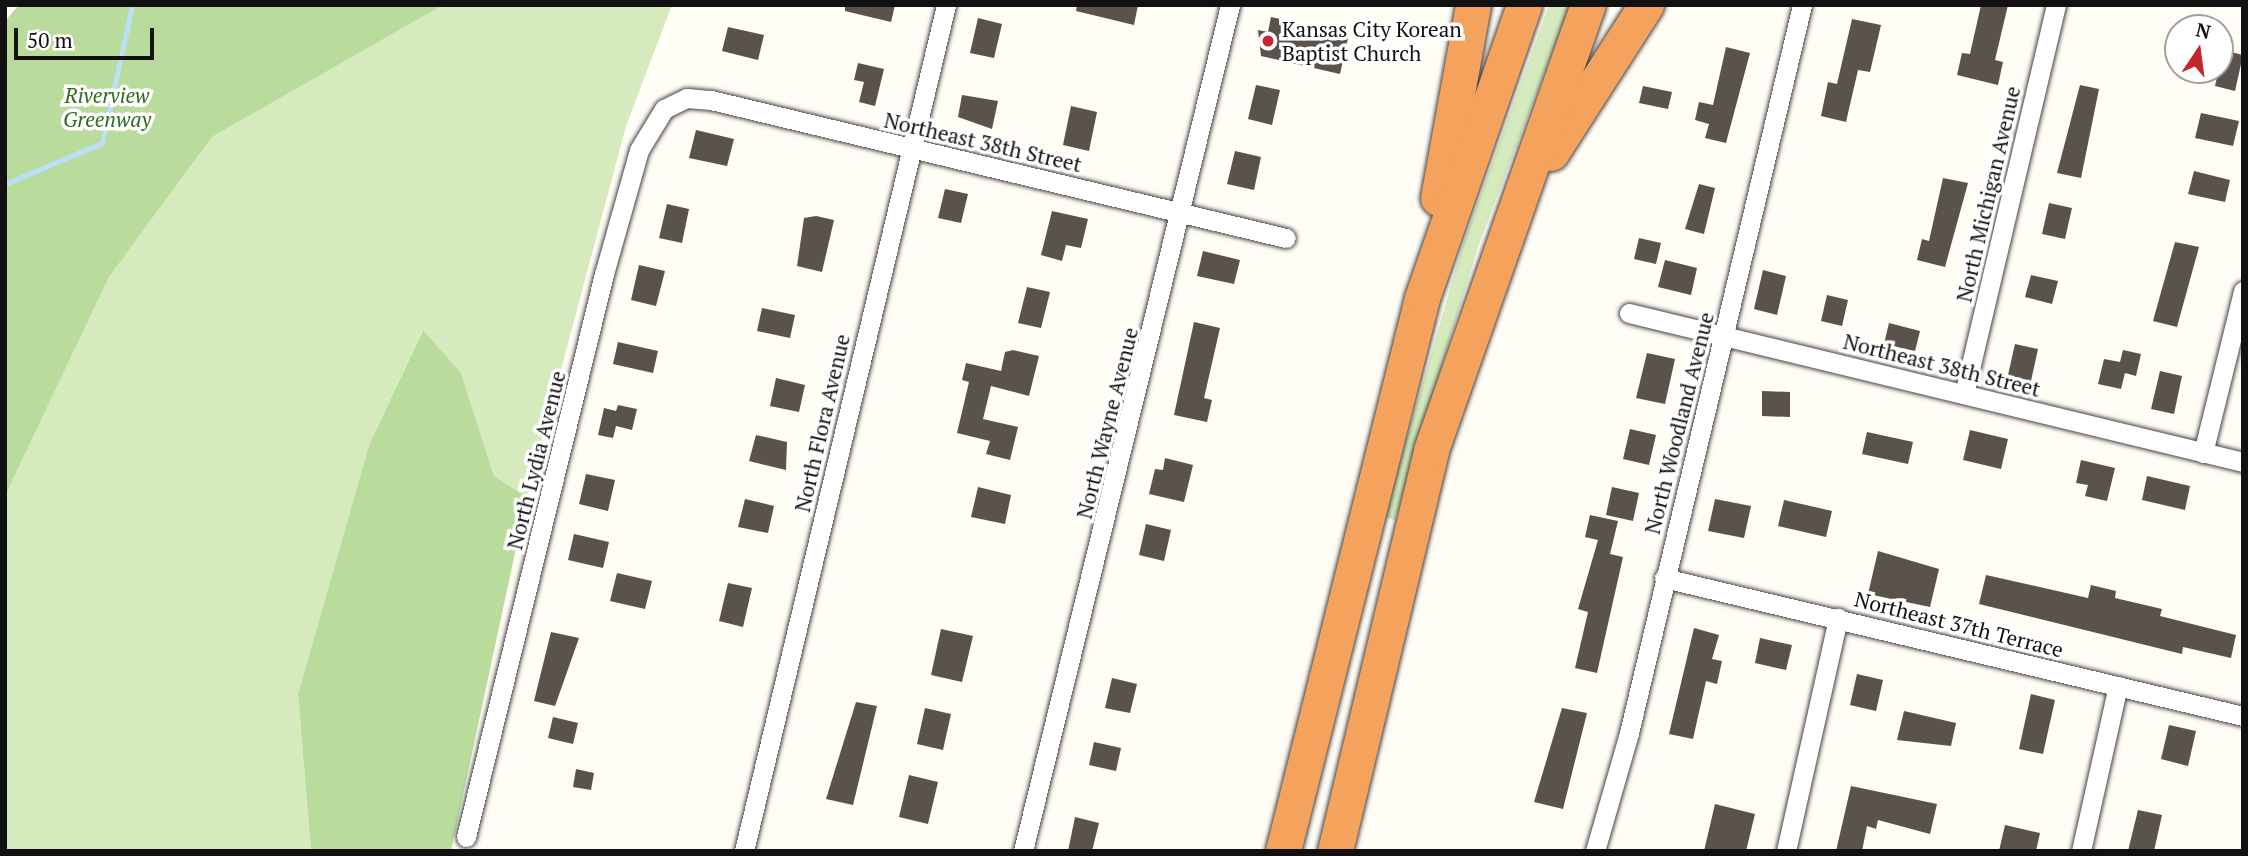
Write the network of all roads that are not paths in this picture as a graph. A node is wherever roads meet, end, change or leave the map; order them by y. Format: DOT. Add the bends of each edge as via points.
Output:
graph roads {
  1 [pos="946,5"];
  2 [pos="1230,5"];
  3 [pos="1474,5"];
  4 [pos="1524,5"];
  5 [pos="1588,5"];
  6 [pos="1646,5"];
  7 [pos="1802,5"];
  8 [pos="2056,5"];
  9 [pos="671,104"];
  10 [pos="910,148"];
  11 [pos="1520,192"];
  12 [pos="1181,212"];
  13 [pos="1286,238"];
  14 [pos="2243,291"];
  15 [pos="1422,298"];
  16 [pos="1629,313"];
  17 [pos="1724,335"];
  18 [pos="1964,394"];
  19 [pos="2203,453"];
  20 [pos="2243,463"];
  21 [pos="1664,578"];
  22 [pos="1838,618"];
  23 [pos="2118,686"];
  24 [pos="2243,716"];
  25 [pos="466,837"];
  26 [pos="744,851"];
  27 [pos="1023,851"];
  28 [pos="1283,851"];
  29 [pos="1335,851"];
  30 [pos="1595,851"];
  31 [pos="1786,851"];
  32 [pos="2081,851"];
  1 -- 10 [label="street, North Flora Avenue"];
  2 -- 12 [label="street, North Wayne Avenue"];
  3 -- 15 [label="highway"];
  4 -- 15 [label="highway"];
  5 -- 11 [label="highway"];
  6 -- 11 [label="highway"];
  7 -- 17 [label="street, North Woodland Avenue"];
  8 -- 18 [label="street, North Michigan Avenue"];
  9 -- 10 [label="street, Northeast 38th Street" via="711,100"];
  9 -- 25 [label="street, North Lydia Avenue" via="655,118 639,150 604,274"];
  10 -- 12 [label="street, Northeast 38th Street"];
  10 -- 26 [label="street, North Flora Avenue"];
  11 -- 29 [label="highway" via="1431,450"];
  12 -- 13 [label="street, Northeast 38th Street"];
  12 -- 27 [label="street, North Wayne Avenue"];
  14 -- 19 [label="street"];
  15 -- 28 [label="highway"];
  16 -- 17 [label="street, Northeast 38th Street"];
  17 -- 18 [label="street, Northeast 38th Street"];
  17 -- 21 [label="street, North Woodland Avenue"];
  18 -- 19 [label="street, Northeast 38th Street"];
  19 -- 20 [label="street, Northeast 38th Street"];
  21 -- 22 [label="street, Northeast 37th Terrace"];
  21 -- 30 [label="street, North Woodland Avenue"];
  22 -- 23 [label="street, Northeast 37th Terrace"];
  22 -- 31 [label="street"];
  23 -- 24 [label="street, Northeast 37th Terrace"];
  23 -- 32 [label="street"];
}
